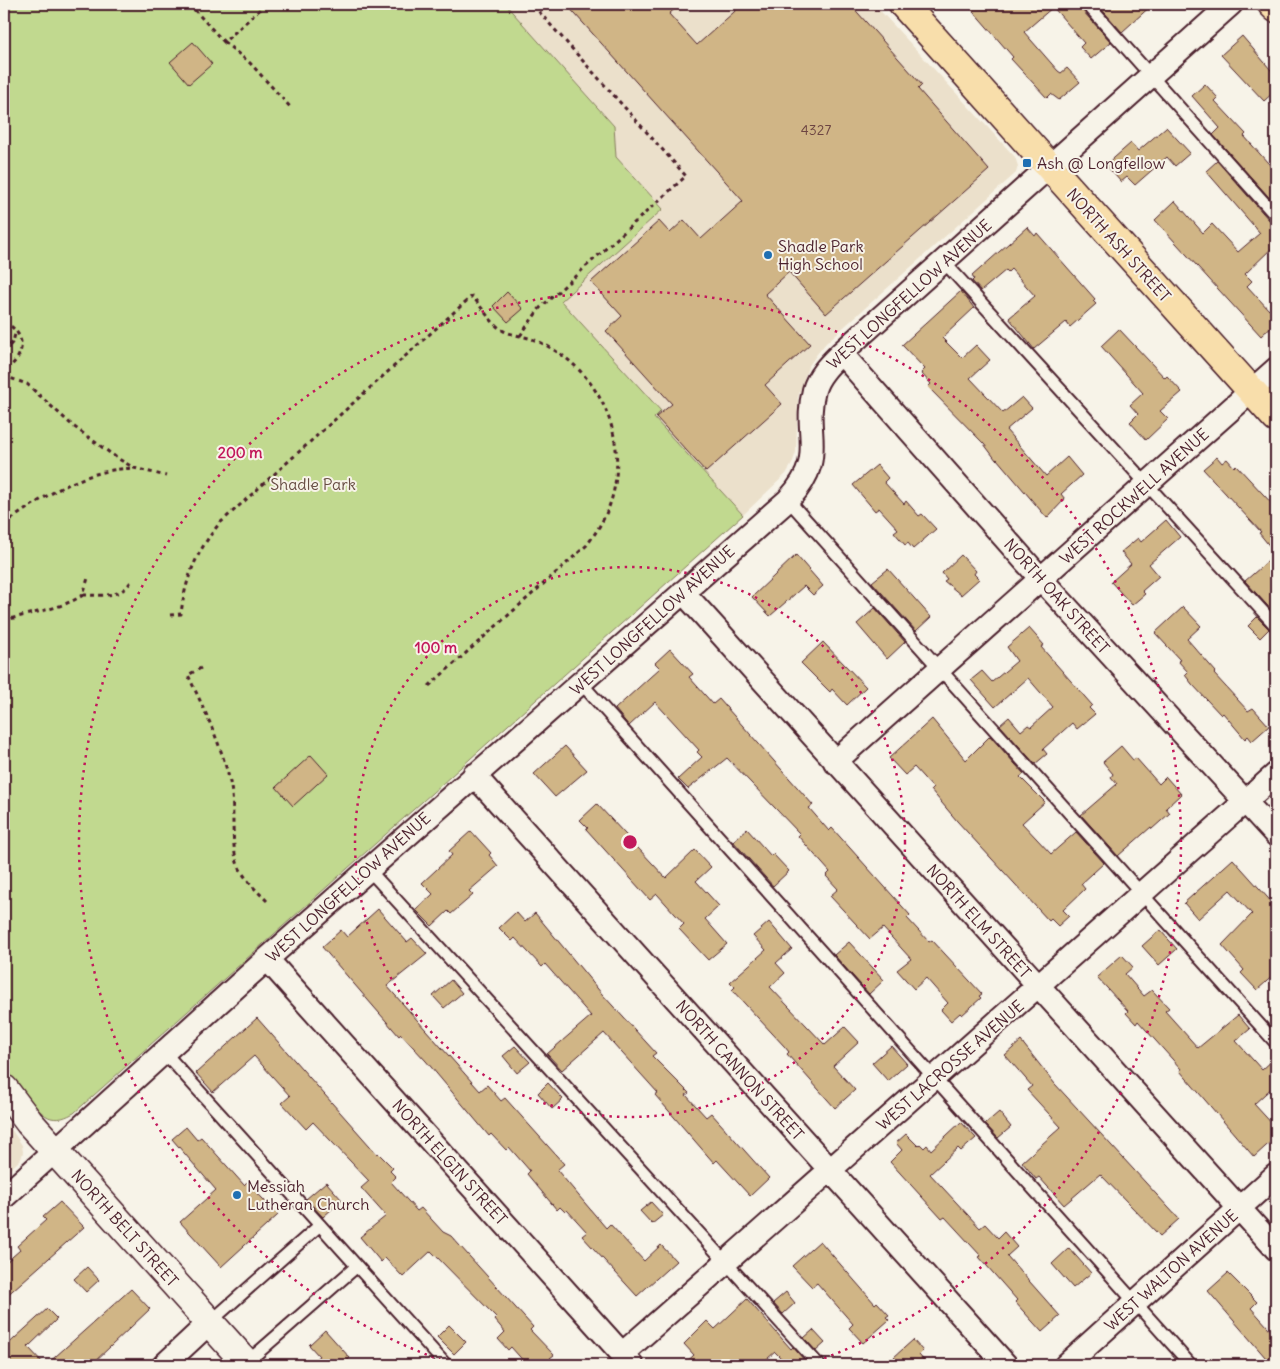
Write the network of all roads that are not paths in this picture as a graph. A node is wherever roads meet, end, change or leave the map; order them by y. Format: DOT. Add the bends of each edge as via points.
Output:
graph roads {
  1 [pos="903,4"];
  2 [pos="1087,4"];
  3 [pos="1231,4"];
  4 [pos="1272,4"];
  5 [pos="1276,8"];
  6 [pos="1151,75"];
  7 [pos="1049,167"];
  8 [pos="1276,216"];
  9 [pos="944,262"];
  10 [pos="841,353"];
  11 [pos="1276,369"];
  12 [pos="1252,391"];
  13 [pos="1276,418"];
  14 [pos="1148,484"];
  15 [pos="788,500"];
  16 [pos="1041,579"];
  17 [pos="683,592"];
  18 [pos="1276,626"];
  19 [pos="940,669"];
  20 [pos="581,683"];
  21 [pos="835,762"];
  22 [pos="1276,774"];
  23 [pos="474,775"];
  24 [pos="1246,801"];
  25 [pos="1276,836"];
  26 [pos="369,870"];
  27 [pos="1142,895"];
  28 [pos="267,959"];
  29 [pos="1039,987"];
  30 [pos="1276,1044"];
  31 [pos="164,1052"];
  32 [pos="936,1079"];
  33 [pos="4,1089"];
  34 [pos="54,1149"];
  35 [pos="829,1169"];
  36 [pos="1276,1175"];
  37 [pos="4,1197"];
  38 [pos="1239,1208"];
  39 [pos="320,1225"];
  40 [pos="1276,1249"];
  41 [pos="726,1263"];
  42 [pos="357,1266"];
  43 [pos="1135,1304"];
  44 [pos="209,1323"];
  45 [pos="627,1361"];
  46 [pos="247,1364"];
  47 [pos="164,1365"];
  48 [pos="446,1365"];
  49 [pos="818,1365"];
  50 [pos="1006,1365"];
  51 [pos="1066,1365"];
  52 [pos="1191,1365"];
  1 -- 7 [label="main road, NORTH ASH STREET"];
  2 -- 6 [label="lane"];
  3 -- 6 [label="street, WEST LONGFELLOW AVENUE"];
  4 -- 5 [label="main road"];
  6 -- 7 [label="street, WEST LONGFELLOW AVENUE"];
  6 -- 8 [label="lane"];
  7 -- 9 [label="street, WEST LONGFELLOW AVENUE"];
  7 -- 12 [label="main road, NORTH ASH STREET"];
  9 -- 10 [label="street, WEST LONGFELLOW AVENUE"];
  9 -- 14 [label="lane"];
  10 -- 15 [label="street, WEST LONGFELLOW AVENUE" via="823,372 814,389 811,411 814,443 810,466 801,486"];
  10 -- 16 [label="street, NORTH OAK STREET"];
  11 -- 12 [label="street, WEST ROCKWELL AVENUE"];
  12 -- 13 [label="main road, NORTH ASH STREET"];
  12 -- 14 [label="street, WEST ROCKWELL AVENUE"];
  14 -- 16 [label="street, WEST ROCKWELL AVENUE"];
  14 -- 18 [label="lane"];
  15 -- 17 [label="street, WEST LONGFELLOW AVENUE"];
  15 -- 19 [label="lane"];
  16 -- 19 [label="street, WEST ROCKWELL AVENUE"];
  16 -- 24 [label="street, NORTH OAK STREET"];
  17 -- 20 [label="street, WEST LONGFELLOW AVENUE"];
  17 -- 21 [label="street, NORTH ELM STREET"];
  19 -- 21 [label="street, WEST ROCKWELL AVENUE"];
  19 -- 27 [label="lane"];
  20 -- 23 [label="street, WEST LONGFELLOW AVENUE"];
  20 -- 32 [label="lane"];
  21 -- 29 [label="street, NORTH ELM STREET"];
  22 -- 24 [label="street, WEST LACROSSE AVENUE"];
  23 -- 26 [label="street, WEST LONGFELLOW AVENUE"];
  23 -- 35 [label="street, NORTH CANNON STREET"];
  24 -- 25 [label="street, NORTH OAK STREET"];
  24 -- 27 [label="street, WEST LACROSSE AVENUE"];
  26 -- 28 [label="street, WEST LONGFELLOW AVENUE"];
  26 -- 41 [label="lane"];
  27 -- 29 [label="street, WEST LACROSSE AVENUE"];
  27 -- 30 [label="lane"];
  28 -- 31 [label="street, WEST LONGFELLOW AVENUE"];
  28 -- 45 [label="street, NORTH ELGIN STREET"];
  29 -- 32 [label="street, WEST LACROSSE AVENUE"];
  29 -- 38 [label="street, NORTH ELM STREET"];
  31 -- 34 [label="street, WEST LONGFELLOW AVENUE"];
  31 -- 39 [label="lane"];
  32 -- 35 [label="street, WEST LACROSSE AVENUE"];
  32 -- 43 [label="lane"];
  33 -- 34 [label="street, NORTH BELT STREET"];
  34 -- 37 [label="street, WEST LONGFELLOW AVENUE"];
  34 -- 44 [label="street, NORTH BELT STREET"];
  35 -- 41 [label="street, WEST LACROSSE AVENUE"];
  35 -- 50 [label="street, NORTH CANNON STREET"];
  36 -- 38 [label="street, WEST WALTON AVENUE"];
  38 -- 40 [label="street, NORTH ELM STREET"];
  38 -- 43 [label="street, WEST WALTON AVENUE"];
  39 -- 42 [label="lane"];
  39 -- 44 [label="lane"];
  41 -- 45 [label="street, WEST LACROSSE AVENUE"];
  41 -- 49 [label="lane"];
  42 -- 46 [label="lane"];
  42 -- 48 [label="lane"];
  43 -- 51 [label="street, WEST WALTON AVENUE"];
  43 -- 52 [label="lane"];
  44 -- 46 [label="street, NORTH BELT STREET"];
  44 -- 47 [label="street"];
}
